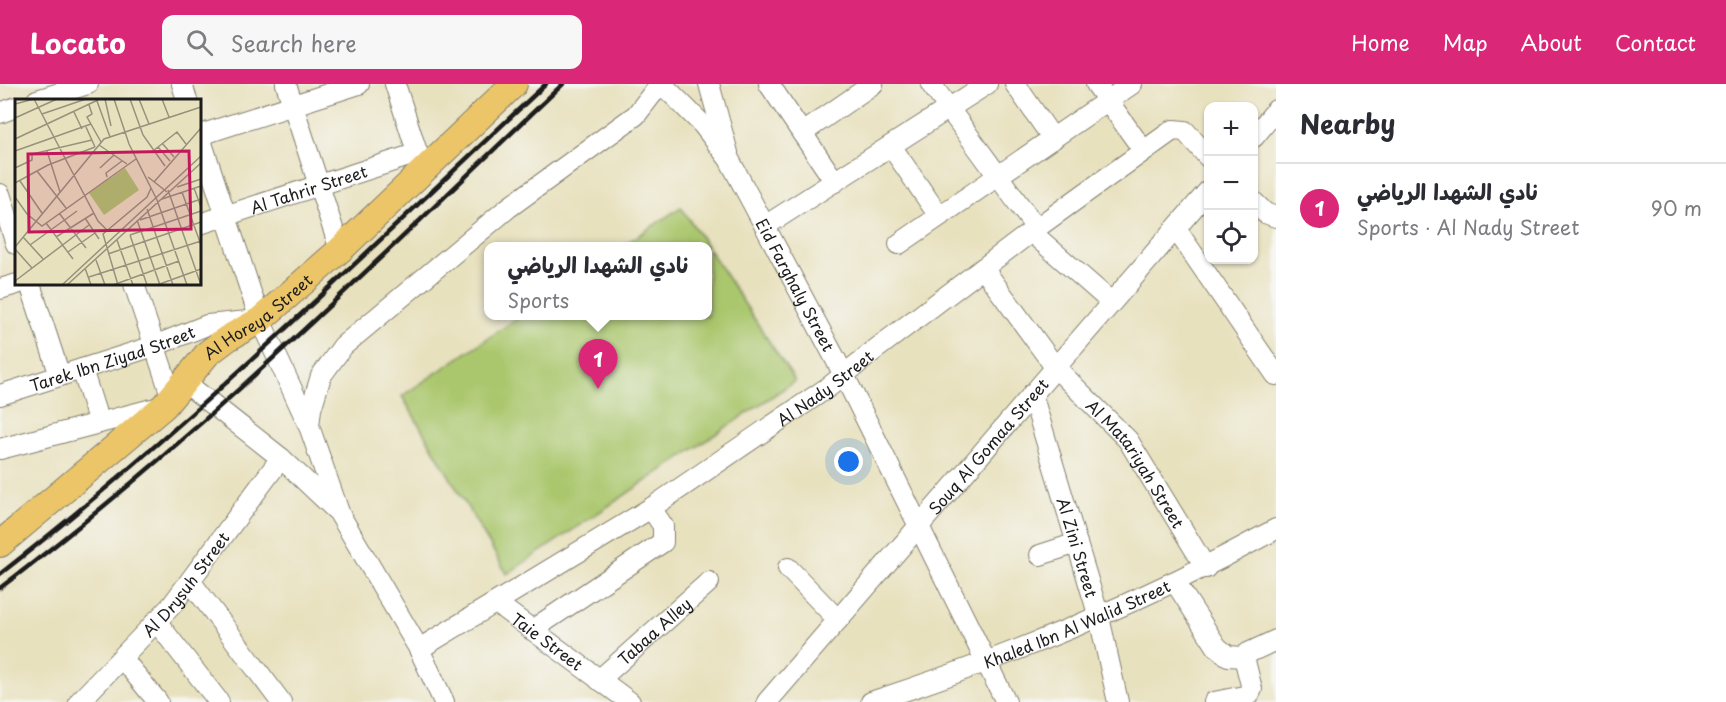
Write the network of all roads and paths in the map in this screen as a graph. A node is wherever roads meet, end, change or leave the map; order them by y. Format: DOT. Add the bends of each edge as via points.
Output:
graph roads {
  1 [pos="182,84"];
  2 [pos="286,84"];
  3 [pos="359,84"];
  4 [pos="394,84"];
  5 [pos="709,84"];
  6 [pos="769,84"];
  7 [pos="931,84"];
  8 [pos="987,84"];
  9 [pos="1015,84"];
  10 [pos="1096,84"];
  11 [pos="1132,84"];
  12 [pos="669,87"];
  13 [pos="861,88"];
  14 [pos="502,89"];
  15 [pos="76,90"];
  16 [pos="42,99"];
  17 [pos="187,99"];
  18 [pos="1108,101"];
  19 [pos="292,105"];
  20 [pos="15,107"];
  21 [pos="949,109"];
  22 [pos="1276,110"];
  23 [pos="0,113"];
  24 [pos="1258,132"];
  25 [pos="802,133"];
  26 [pos="201,136"];
  27 [pos="201,139"];
  28 [pos="1053,139"];
  29 [pos="891,146"];
  30 [pos="1143,150"];
  31 [pos="1208,156"];
  32 [pos="729,159"];
  33 [pos="421,163"];
  34 [pos="998,176"];
  35 [pos="835,182"];
  36 [pos="318,186"];
  37 [pos="5,196"];
  38 [pos="1204,197"];
  39 [pos="1258,206"];
  40 [pos="226,216"];
  41 [pos="939,216"];
  42 [pos="1276,217"];
  43 [pos="201,224"];
  44 [pos="765,226"];
  45 [pos="1176,229"];
  46 [pos="1034,230"];
  47 [pos="15,240"];
  48 [pos="899,244"];
  49 [pos="340,250"];
  50 [pos="983,268"];
  51 [pos="15,285"];
  52 [pos="30,285"];
  53 [pos="134,285"];
  54 [pos="0,289"];
  55 [pos="1111,302"];
  56 [pos="260,320"];
  57 [pos="154,346"];
  58 [pos="1055,367"];
  59 [pos="82,369"];
  60 [pos="844,375"];
  61 [pos="1276,375"];
  62 [pos="60,376"];
  63 [pos="1032,394"];
  64 [pos="0,395"];
  65 [pos="173,395"];
  66 [pos="99,423"];
  67 [pos="309,426"];
  68 [pos="0,449"];
  69 [pos="281,458"];
  70 [pos="651,508"];
  71 [pos="340,514"];
  72 [pos="920,526"];
  73 [pos="1276,529"];
  74 [pos="1,538"];
  75 [pos="1077,543"];
  76 [pos="1040,555"];
  77 [pos="788,568"];
  78 [pos="1206,568"];
  79 [pos="191,582"];
  80 [pos="709,582"];
  81 [pos="1175,582"];
  82 [pos="496,603"];
  83 [pos="1099,617"];
  84 [pos="838,620"];
  85 [pos="156,621"];
  86 [pos="532,630"];
  87 [pos="1276,640"];
  88 [pos="419,649"];
  89 [pos="1244,657"];
  90 [pos="122,658"];
  91 [pos="988,663"];
  92 [pos="599,680"];
  93 [pos="79,702"];
  94 [pos="158,702"];
  95 [pos="219,702"];
  96 [pos="281,702"];
  97 [pos="444,702"];
  98 [pos="630,702"];
  99 [pos="767,702"];
  100 [pos="871,702"];
  101 [pos="1006,702"];
  102 [pos="1118,702"];
  103 [pos="1214,702"];
  1 -- 17 [label="street"];
  2 -- 19 [label="street"];
  3 -- 19 [label="street"];
  4 -- 33 [label="street"];
  5 -- 32 [label="street, Eid Farghaly Street"];
  6 -- 25 [label="street"];
  7 -- 21 [label="street"];
  8 -- 21 [label="street"];
  9 -- 28 [label="street"];
  10 -- 18 [label="street"];
  11 -- 18 [label="street"];
  12 -- 32 [label="street, Eid Farghaly Street"];
  12 -- 67 [label="street" via="636,116 508,208 343,346 321,376"];
  13 -- 25 [label="street"];
  14 -- 33 [label="main road, Al Horeya Street"];
  15 -- 16 [label="street"];
  18 -- 28 [label="street"];
  18 -- 30 [label="street"];
  19 -- 26 [label="street"];
  19 -- 36 [label="street"];
  20 -- 23 [label="street"];
  21 -- 29 [label="street"];
  21 -- 34 [label="street"];
  22 -- 24 [label="street"];
  25 -- 35 [label="street"];
  27 -- 40 [label="street"];
  28 -- 34 [label="street"];
  29 -- 35 [label="street"];
  29 -- 41 [label="street"];
  30 -- 31 [label="street, Al Nady Street" via="1177,129 1185,131"];
  30 -- 46 [label="street, Al Nady Street"];
  32 -- 44 [label="street, Eid Farghaly Street"];
  33 -- 36 [label="street, Al Tahrir Street"];
  33 -- 49 [label="main road, Al Horeya Street"];
  34 -- 41 [label="street"];
  34 -- 46 [label="street"];
  35 -- 44 [label="street"];
  36 -- 40 [label="street, Al Tahrir Street"];
  36 -- 49 [label="street"];
  37 -- 47 [label="street"];
  38 -- 45 [label="street, Souq Al Gomaa Street"];
  39 -- 42 [label="street"];
  40 -- 43 [label="street, Al Tahrir Street"];
  40 -- 56 [label="street"];
  41 -- 48 [label="street"];
  44 -- 60 [label="street, Eid Farghaly Street"];
  45 -- 55 [label="street, Souq Al Gomaa Street"];
  45 -- 61 [label="street"];
  46 -- 50 [label="street, Al Nady Street"];
  46 -- 55 [label="street"];
  49 -- 56 [label="main road, Al Horeya Street"];
  50 -- 58 [label="street, Al Matariyah Street"];
  50 -- 60 [label="street, Al Nady Street"];
  51 -- 54 [label="street"];
  52 -- 62 [label="street"];
  53 -- 57 [label="street"];
  55 -- 58 [label="street, Souq Al Gomaa Street"];
  56 -- 57 [label="street, Tarek Ibn Ziyad Street" via="207,326"];
  56 -- 65 [label="main road, Al Horeya Street" via="208,353"];
  56 -- 67 [label="street"];
  57 -- 59 [label="street, Tarek Ibn Ziyad Street"];
  57 -- 65 [label="street"];
  58 -- 63 [label="street, Souq Al Gomaa Street"];
  58 -- 78 [label="street, Al Matariyah Street" via="1128,440"];
  59 -- 62 [label="street, Tarek Ibn Ziyad Street"];
  59 -- 66 [label="street"];
  60 -- 70 [label="street, Al Nady Street"];
  60 -- 72 [label="street, Eid Farghaly Street"];
  62 -- 64 [label="street, Tarek Ibn Ziyad Street"];
  63 -- 72 [label="street, Souq Al Gomaa Street"];
  63 -- 75 [label="street, Al Zini Street"];
  65 -- 66 [label="street"];
  65 -- 69 [label="street"];
  65 -- 74 [label="main road, Al Horeya Street"];
  66 -- 68 [label="street"];
  67 -- 71 [label="street"];
  69 -- 71 [label="street"];
  69 -- 79 [label="street, Al Drysuh Street"];
  70 -- 82 [label="street, Al Nady Street"];
  70 -- 86 [label="street" via="663,526 663,542"];
  71 -- 88 [label="street"];
  72 -- 84 [label="street, Souq Al Gomaa Street"];
  72 -- 91 [label="street, Eid Farghaly Street"];
  73 -- 78 [label="street, Khaled Ibn Al Walid Street"];
  75 -- 76 [label="street"];
  75 -- 83 [label="street, Al Zini Street"];
  77 -- 84 [label="street"];
  78 -- 81 [label="street, Khaled Ibn Al Walid Street"];
  79 -- 85 [label="street, Al Drysuh Street"];
  79 -- 96 [label="street"];
  80 -- 92 [label="street, Tabaa Alley"];
  81 -- 83 [label="street, Khaled Ibn Al Walid Street"];
  81 -- 89 [label="street" via="1217,647 1228,656"];
  82 -- 86 [label="street, Taie Street"];
  82 -- 88 [label="street, Al Nady Street"];
  83 -- 91 [label="street, Khaled Ibn Al Walid Street"];
  83 -- 102 [label="street, Al Zini Street"];
  84 -- 99 [label="street, Souq Al Gomaa Street"];
  85 -- 90 [label="street, Al Drysuh Street"];
  85 -- 95 [label="street"];
  86 -- 92 [label="street, Taie Street"];
  87 -- 89 [label="street"];
  88 -- 97 [label="street"];
  89 -- 103 [label="street" via="1250,695"];
  90 -- 93 [label="street, Al Drysuh Street"];
  90 -- 94 [label="street"];
  91 -- 100 [label="street, Khaled Ibn Al Walid Street"];
  91 -- 101 [label="street, Eid Farghaly Street"];
  92 -- 98 [label="street, Taie Street"];
}
